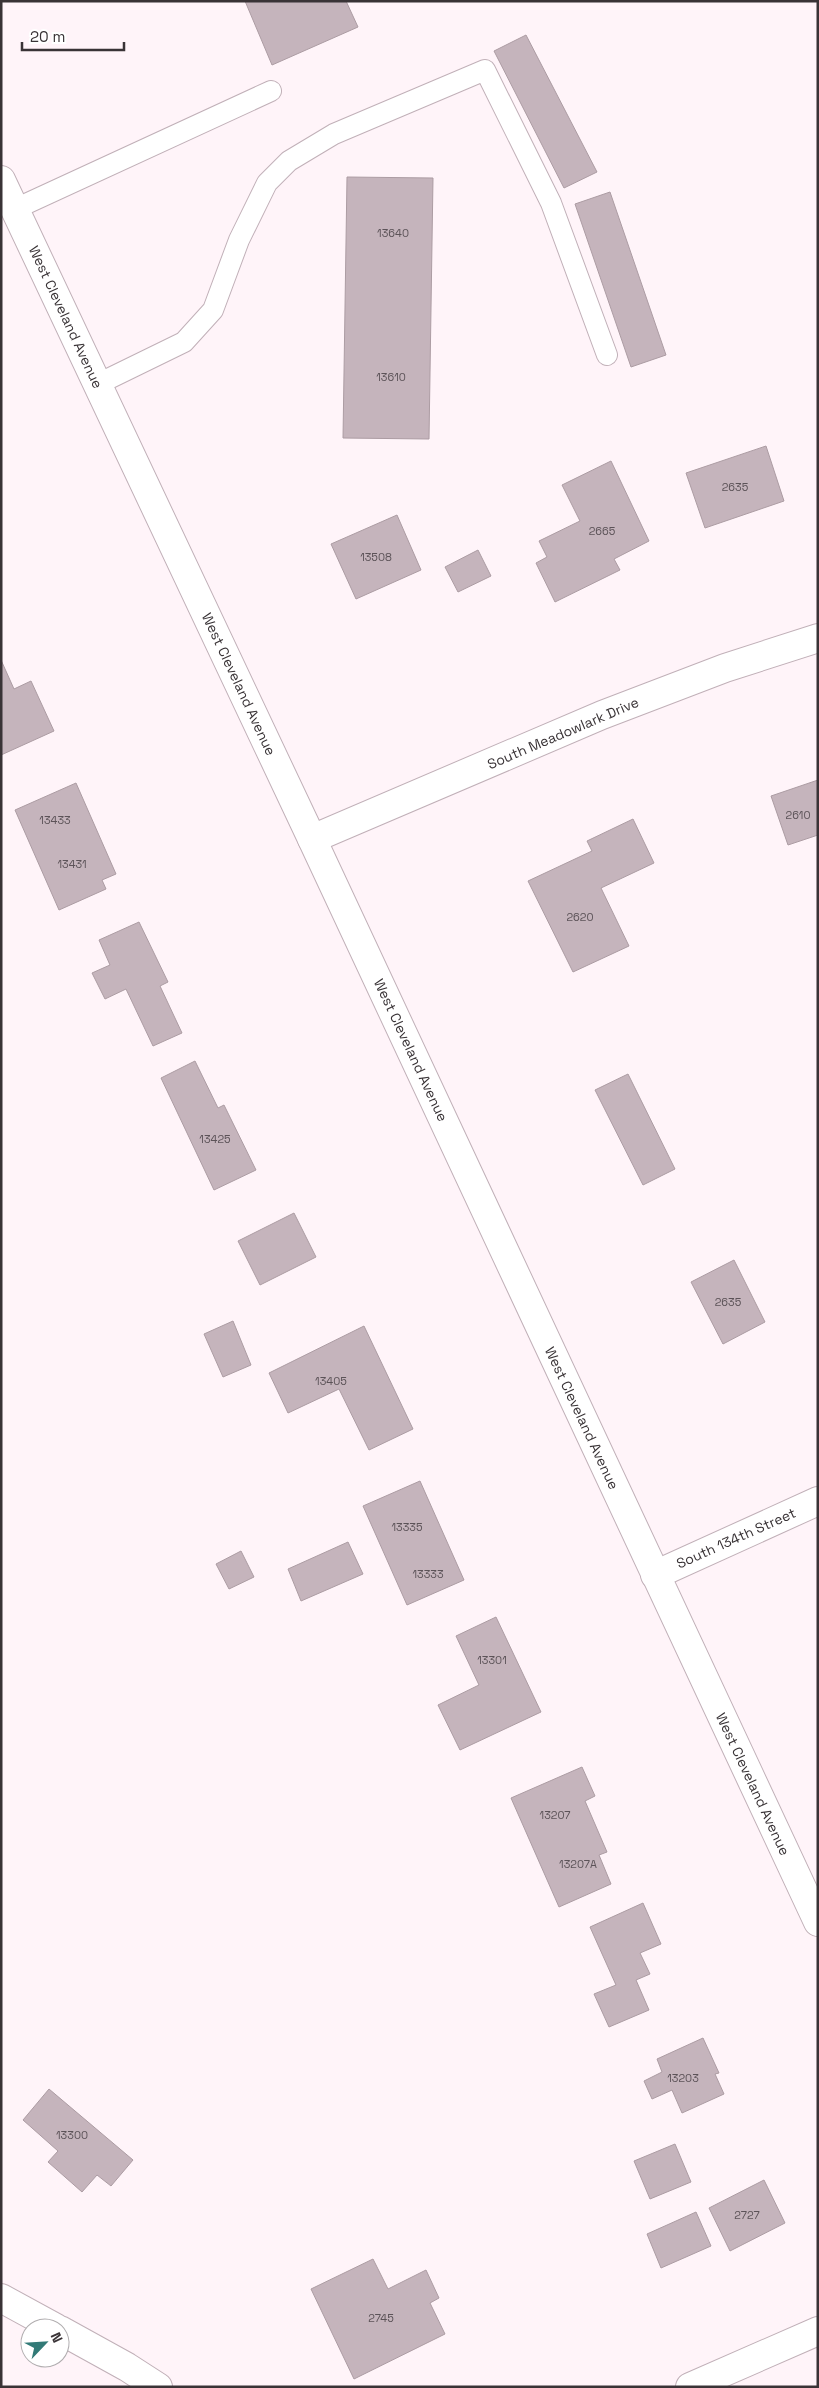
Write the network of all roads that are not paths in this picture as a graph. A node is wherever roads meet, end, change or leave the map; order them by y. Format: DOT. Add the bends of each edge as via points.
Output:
graph roads {
  1 [pos="271,91"];
  2 [pos="1,180"];
  3 [pos="15,210"];
  4 [pos="607,355"];
  5 [pos="98,384"];
  6 [pos="818,638"];
  7 [pos="312,839"];
  8 [pos="818,1501"];
  9 [pos="655,1574"];
  10 [pos="818,1922"];
  11 [pos="1,2298"];
  12 [pos="38,2318"];
  13 [pos="818,2331"];
  14 [pos="70,2335"];
  15 [pos="158,2387"];
  16 [pos="690,2387"];
  1 -- 3 [label="lane"];
  2 -- 3 [label="main road, West Cleveland Avenue"];
  3 -- 5 [label="main road, West Cleveland Avenue"];
  4 -- 5 [label="lane" via="551,203 485,70 334,134 289,161 267,183 239,240 213,310 184,342"];
  5 -- 7 [label="main road, West Cleveland Avenue"];
  6 -- 7 [label="main road, South Meadowlark Drive" via="725,668 602,715"];
  7 -- 9 [label="main road, West Cleveland Avenue"];
  8 -- 9 [label="main road, South 134th Street"];
  9 -- 10 [label="main road, West Cleveland Avenue"];
  11 -- 12 [label="main road"];
  13 -- 16 [label="main road"];
  14 -- 15 [label="main road"];
}
